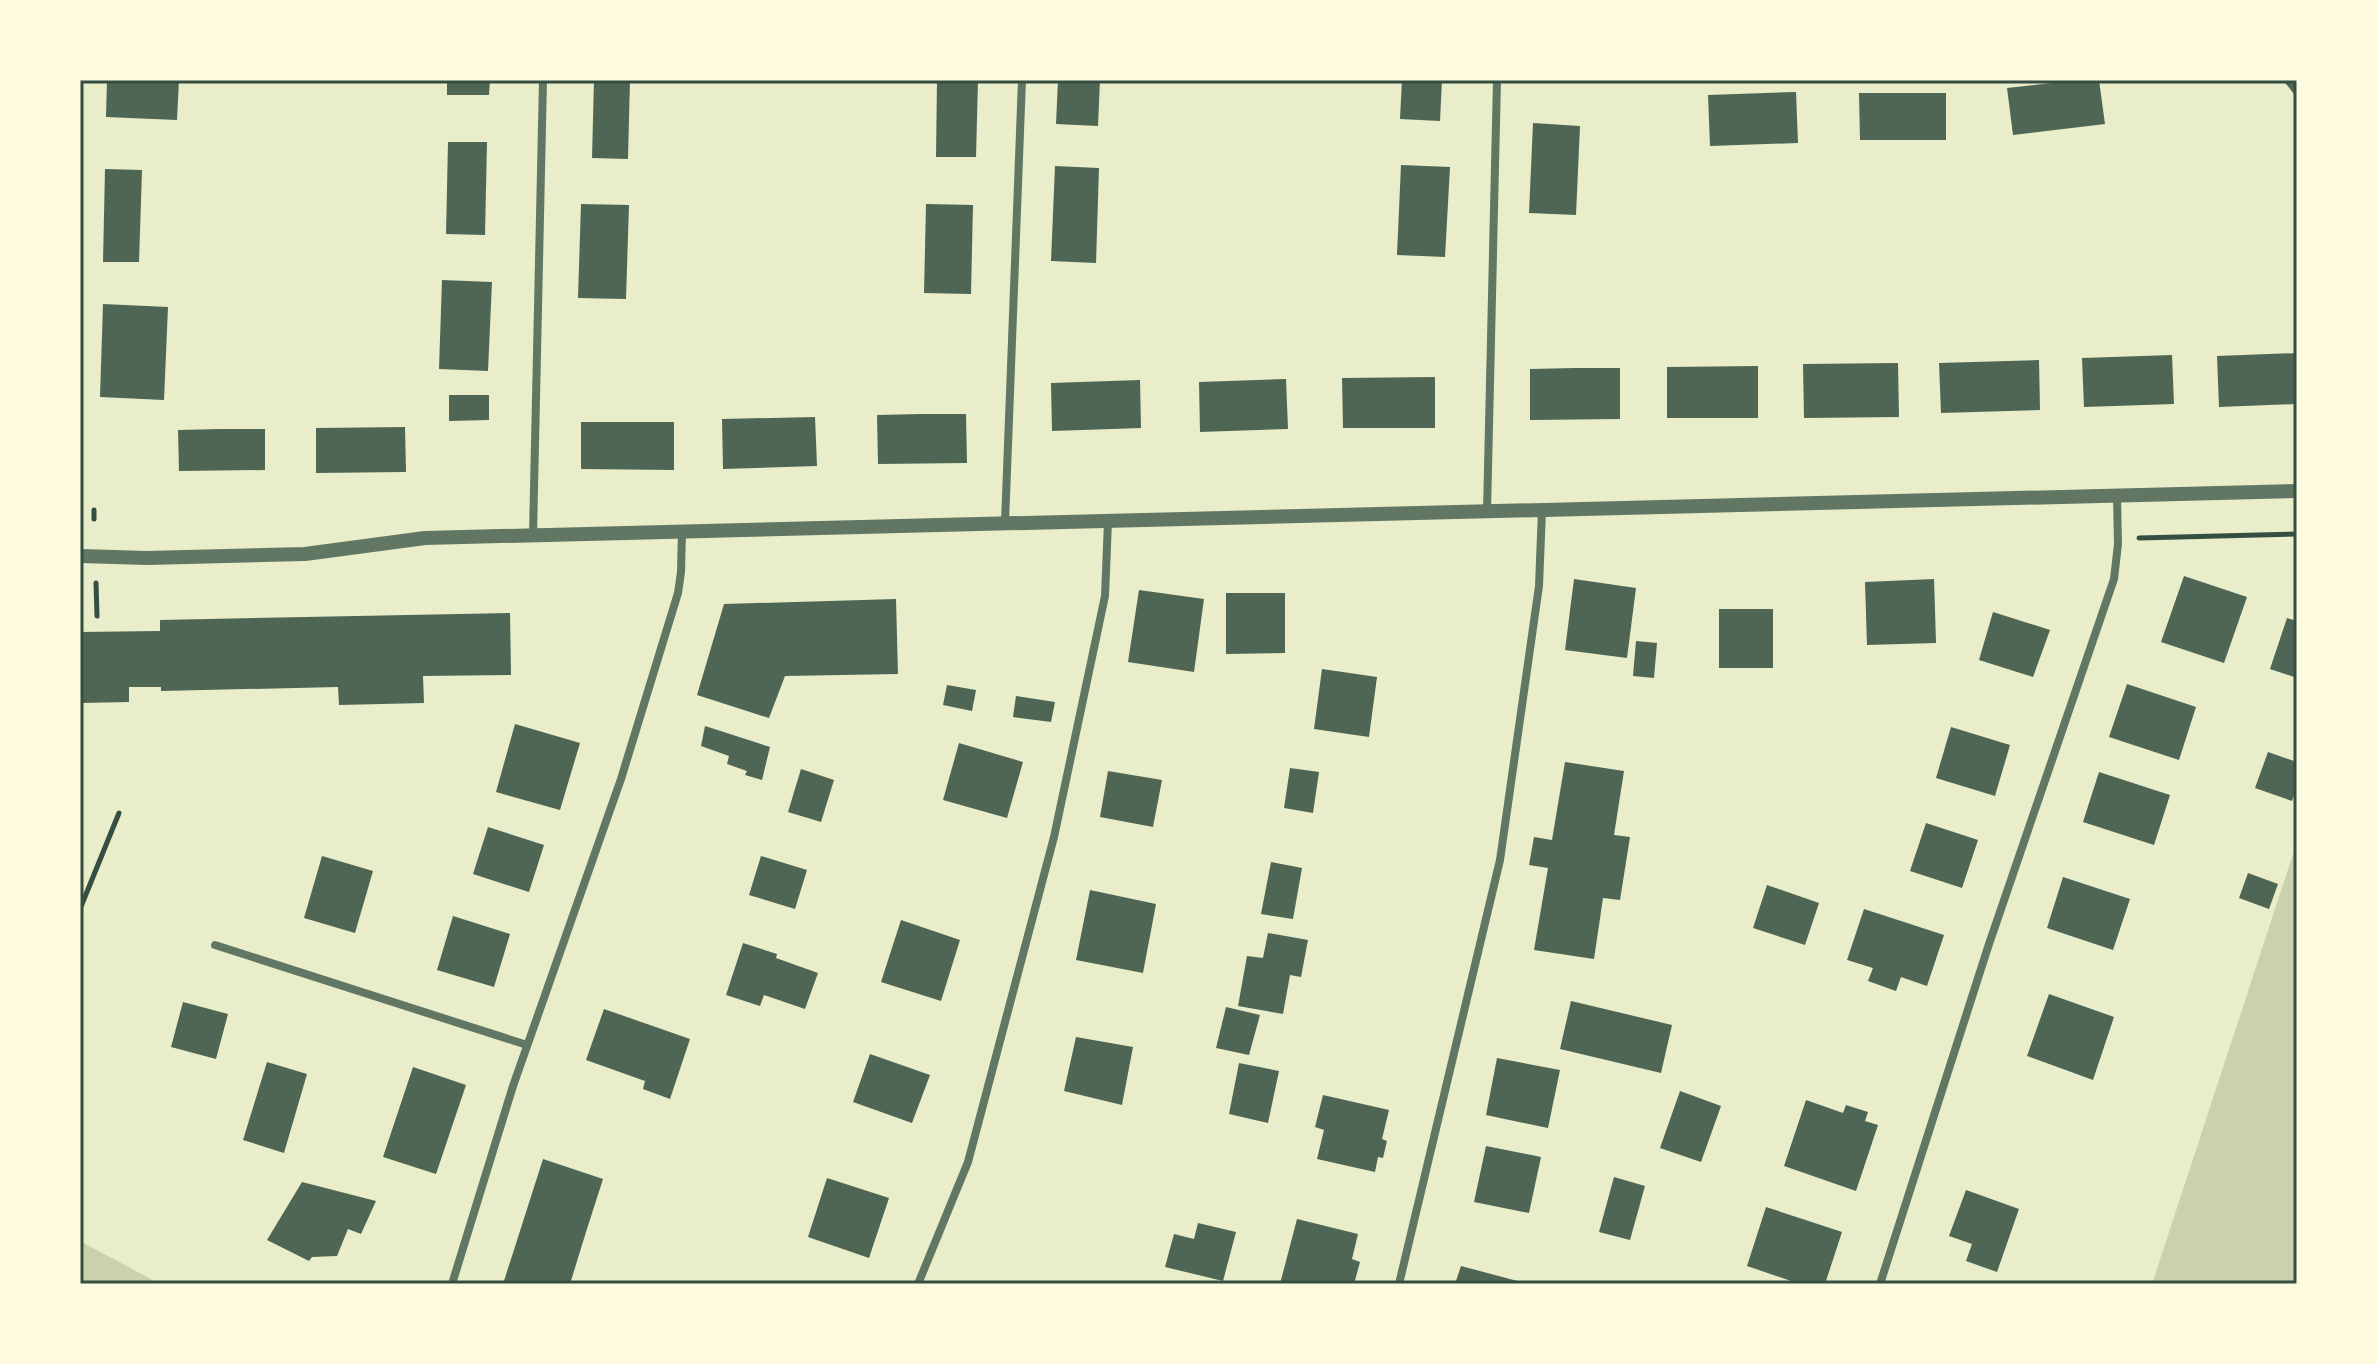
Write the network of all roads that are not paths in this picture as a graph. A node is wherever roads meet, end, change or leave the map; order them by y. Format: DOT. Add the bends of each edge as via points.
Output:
graph roads {
  1 [pos="543,80"];
  2 [pos="1022,80"];
  3 [pos="1497,80"];
  4 [pos="2297,491"];
  5 [pos="2117,496"];
  6 [pos="1542,510"];
  7 [pos="1487,512"];
  8 [pos="1108,521"];
  9 [pos="1005,523"];
  10 [pos="682,531"];
  11 [pos="533,535"];
  12 [pos="80,556"];
  13 [pos="215,945"];
  14 [pos="527,1045"];
  15 [pos="452,1284"];
  16 [pos="918,1284"];
  17 [pos="1399,1284"];
  18 [pos="1880,1284"];
  1 -- 11 [label="street"];
  2 -- 9 [label="street"];
  3 -- 7 [label="street"];
  4 -- 5 [label="street"];
  5 -- 6 [label="street"];
  5 -- 18 [label="street" via="2114,579"];
  6 -- 7 [label="street"];
  6 -- 17 [label="street" via="1539,586 1500,860"];
  7 -- 8 [label="street"];
  8 -- 9 [label="street"];
  8 -- 16 [label="street" via="1105,596 1054,837 968,1162"];
  9 -- 10 [label="street"];
  10 -- 11 [label="street"];
  10 -- 14 [label="street" via="678,593 621,779"];
  11 -- 12 [label="street" via="425,538 305,554"];
  13 -- 14 [label="street"];
  14 -- 15 [label="street"];
}
